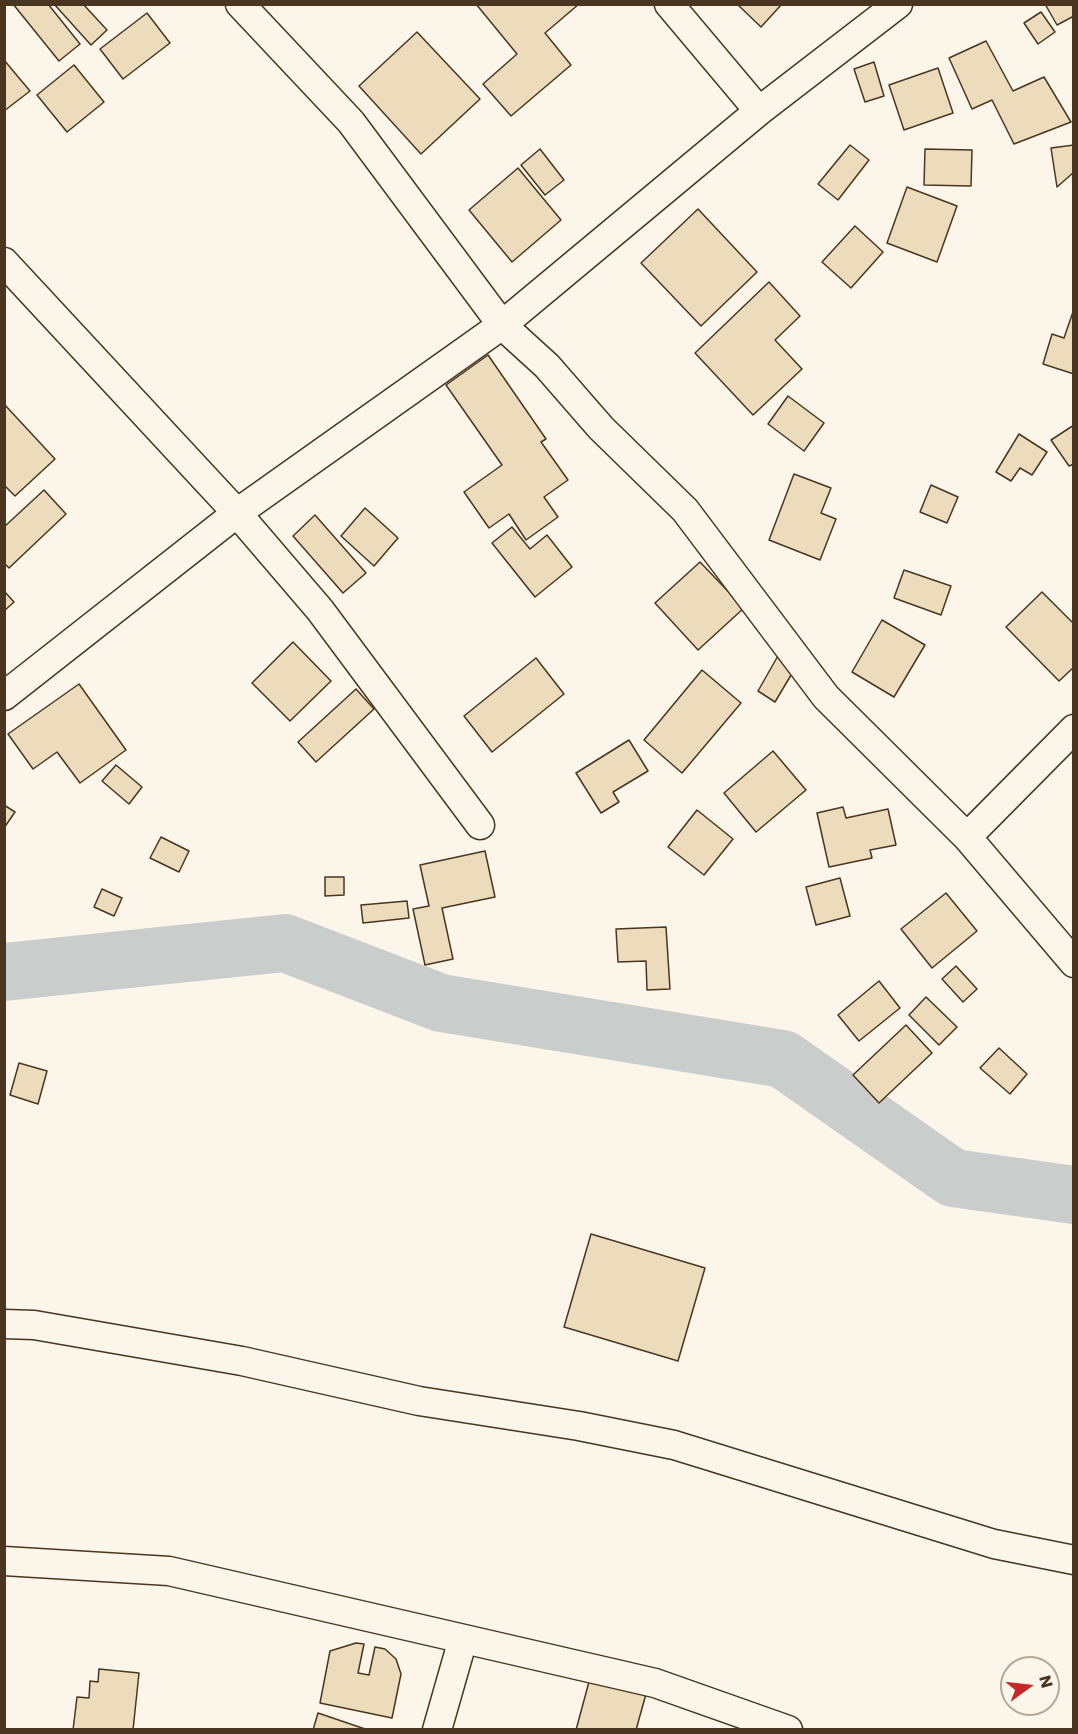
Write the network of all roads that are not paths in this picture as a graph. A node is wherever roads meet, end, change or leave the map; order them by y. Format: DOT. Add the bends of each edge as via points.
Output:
graph roads {
  1 [pos="240,4"];
  2 [pos="669,4"];
  3 [pos="898,4"];
  4 [pos="759,111"];
  5 [pos="4,262"];
  6 [pos="502,325"];
  7 [pos="237,513"];
  8 [pos="4,696"];
  9 [pos="1074,729"];
  10 [pos="480,825"];
  11 [pos="967,837"];
  12 [pos="1074,963"];
  13 [pos="4,1324"];
  14 [pos="1074,1560"];
  15 [pos="4,1561"];
  16 [pos="463,1639"];
  17 [pos="437,1730"];
  18 [pos="788,1730"];
  1 -- 6 [label="street" via="351,122"];
  2 -- 4 [label="street"];
  3 -- 4 [label="street"];
  4 -- 6 [label="street"];
  5 -- 7 [label="street"];
  6 -- 7 [label="street"];
  6 -- 11 [label="street" via="548,366 601,428 685,510 826,697"];
  7 -- 8 [label="street"];
  7 -- 10 [label="street" via="320,609"];
  9 -- 11 [label="street"];
  11 -- 12 [label="street"];
  13 -- 14 [label="street" via="34,1325 230,1359 419,1401 674,1445 994,1544"];
  15 -- 16 [label="street" via="169,1571"];
  16 -- 17 [label="street"];
  16 -- 18 [label="street" via="655,1683"];
}
